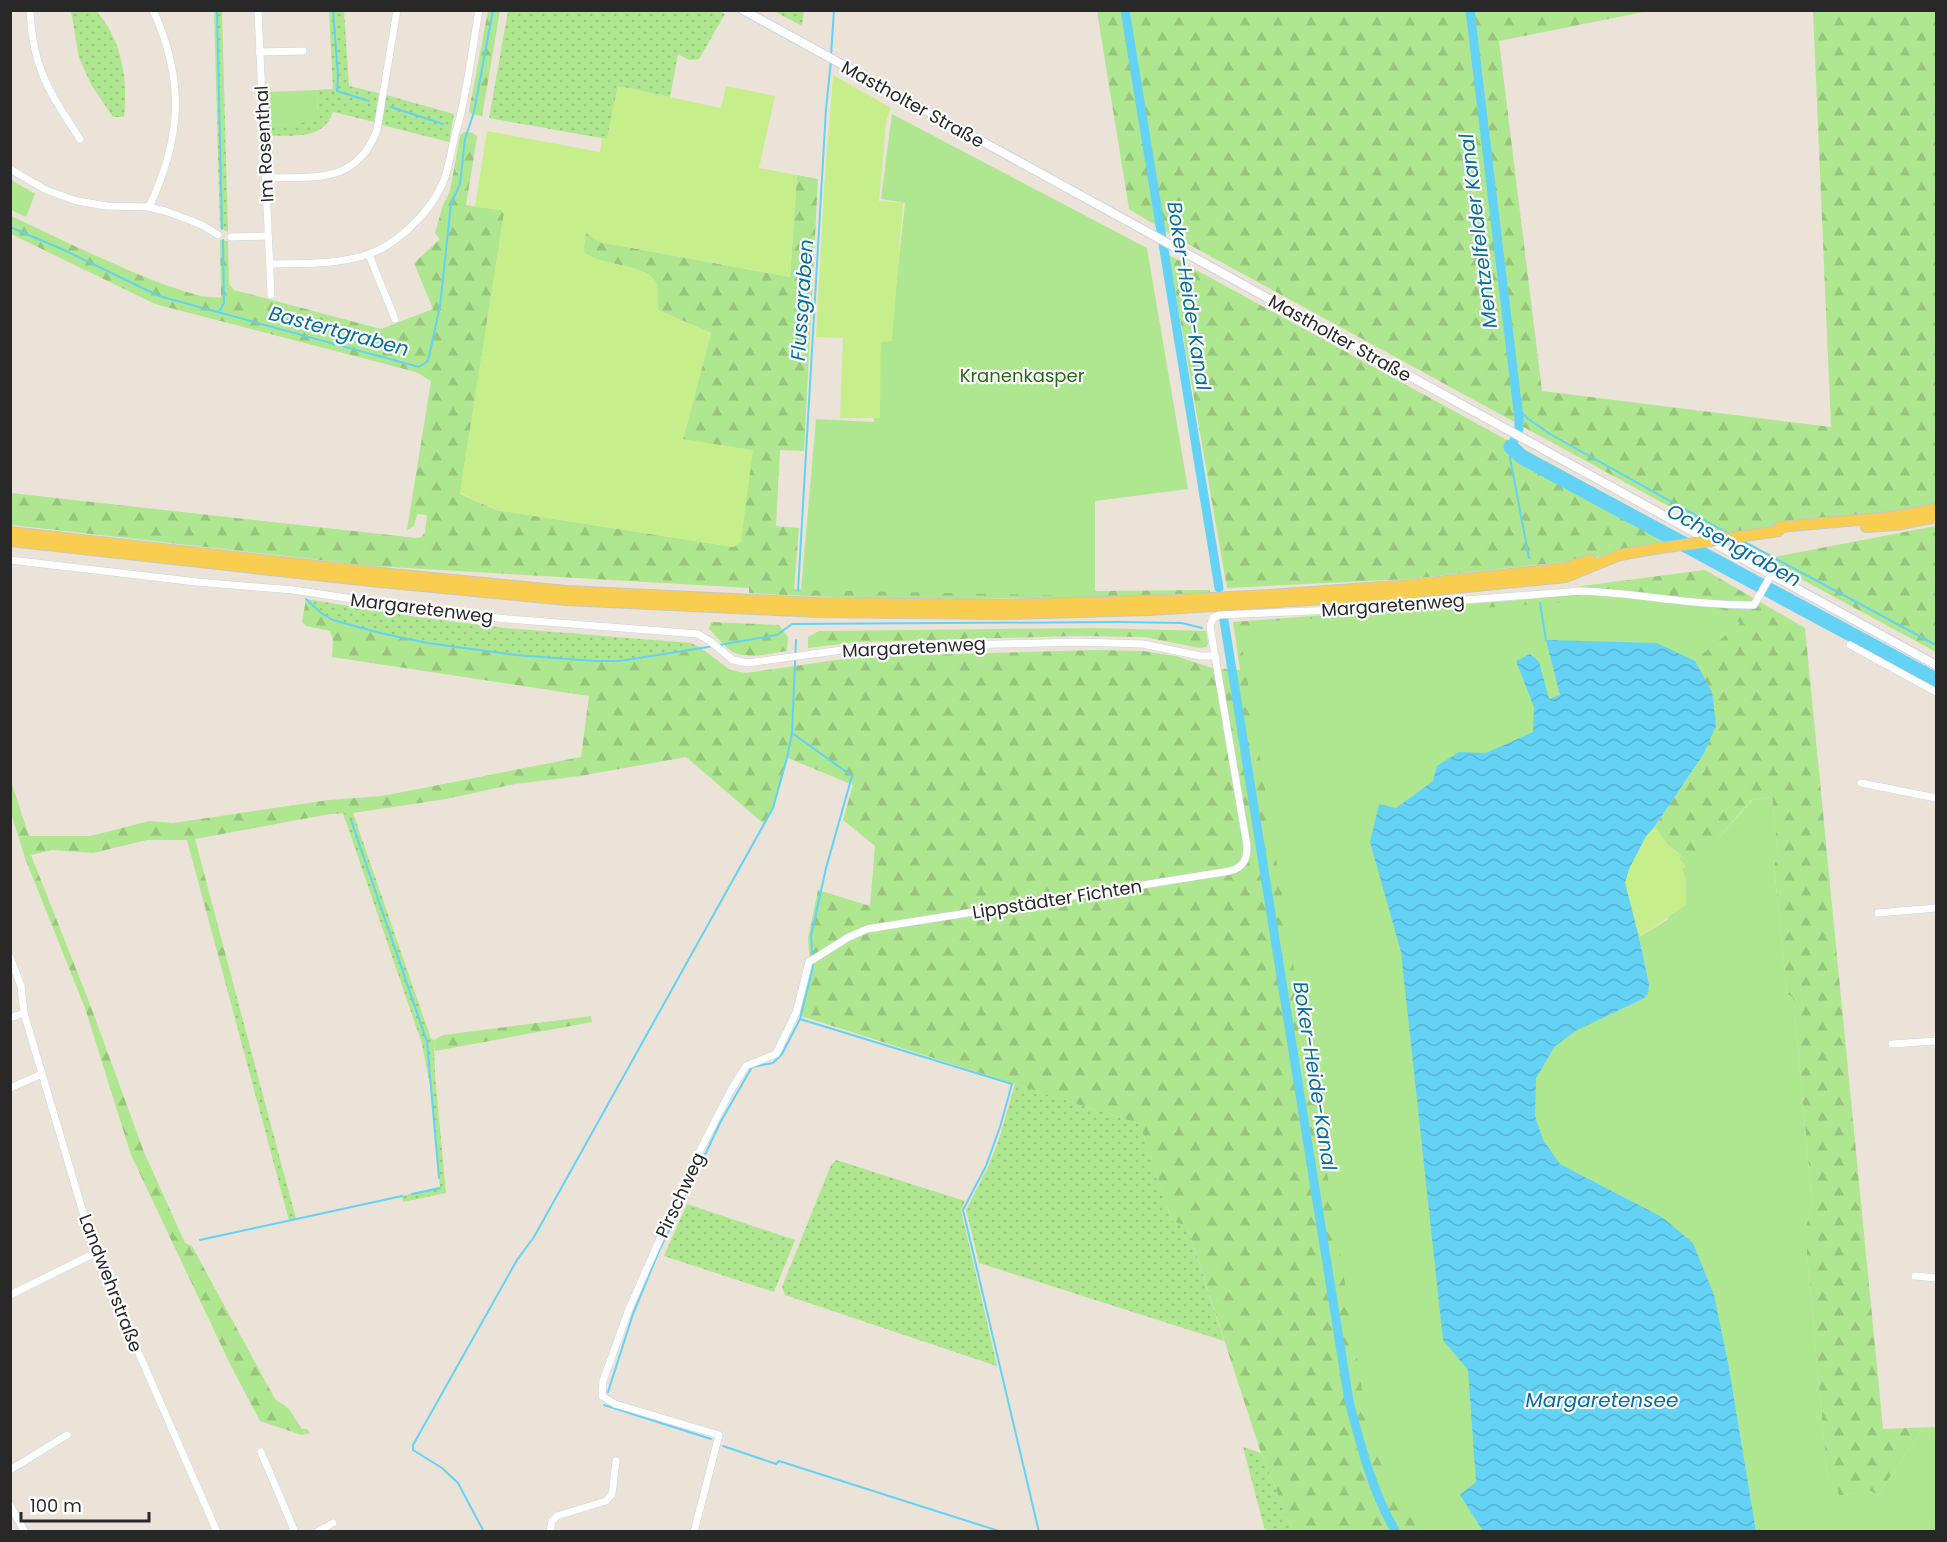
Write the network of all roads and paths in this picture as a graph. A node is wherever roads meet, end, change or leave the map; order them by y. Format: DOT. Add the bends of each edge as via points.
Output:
graph roads {
  1 [pos="30,10"];
  2 [pos="153,10"];
  3 [pos="258,10"];
  4 [pos="397,10"];
  5 [pos="479,10"];
  6 [pos="743,10"];
  7 [pos="303,51"];
  8 [pos="259,52"];
  9 [pos="80,140"];
  10 [pos="10,169"];
  11 [pos="266,178"];
  12 [pos="149,207"];
  13 [pos="218,235"];
  14 [pos="268,236"];
  15 [pos="231,237"];
  16 [pos="369,255"];
  17 [pos="270,264"];
  18 [pos="271,295"];
  19 [pos="395,319"];
  20 [pos="1936,509"];
  21 [pos="1936,517"];
  22 [pos="1780,529"];
  23 [pos="10,532"];
  24 [pos="10,541"];
  25 [pos="1653,547"];
  26 [pos="10,560"];
  27 [pos="1770,578"];
  28 [pos="1850,645"];
  29 [pos="1215,656"];
  30 [pos="1936,664"];
  31 [pos="1936,692"];
  32 [pos="1861,783"];
  33 [pos="1936,798"];
  34 [pos="1936,908"];
  35 [pos="1878,913"];
  36 [pos="867,929"];
  37 [pos="10,957"];
  38 [pos="24,1013"];
  39 [pos="10,1018"];
  40 [pos="1936,1041"];
  41 [pos="1892,1044"];
  42 [pos="42,1074"];
  43 [pos="10,1088"];
  44 [pos="95,1253"];
  45 [pos="1915,1276"];
  46 [pos="1936,1278"];
  47 [pos="10,1295"];
  48 [pos="67,1435"];
  49 [pos="261,1452"];
  50 [pos="616,1461"];
  51 [pos="10,1470"];
  52 [pos="10,1505"];
  53 [pos="333,1523"];
  54 [pos="25,1532"];
  55 [pos="217,1532"];
  56 [pos="295,1532"];
  57 [pos="317,1532"];
  58 [pos="550,1532"];
  59 [pos="694,1532"];
  1 -- 9 [label="street" via="34,54 43,80"];
  2 -- 12 [label="street" via="173,68 176,111 166,165"];
  3 -- 8 [label="street, Im Rosenthal"];
  4 -- 11 [label="street" via="372,144 346,170 326,177"];
  5 -- 16 [label="street" via="460,121 442,185 420,218"];
  6 -- 27 [label="street, Mastholter Straße" via="1506,428"];
  7 -- 8 [label="street"];
  8 -- 11 [label="street, Im Rosenthal"];
  10 -- 12 [label="street" via="46,190 77,201"];
  11 -- 14 [label="street, Im Rosenthal"];
  12 -- 13 [label="street" via="202,225"];
  14 -- 15 [label="street"];
  14 -- 17 [label="street, Im Rosenthal"];
  16 -- 17 [label="street" via="328,262"];
  16 -- 19 [label="street"];
  17 -- 18 [label="street, Im Rosenthal"];
  20 -- 22 [label="main road"];
  21 -- 22 [label="main road" via="1896,525"];
  22 -- 25 [label="main road, bridge"];
  23 -- 25 [label="main road" via="567,591 817,603 980,605 1174,600 1410,585 1565,568 1618,551"];
  24 -- 25 [label="main road" via="567,600 817,612 1003,614 1386,596 1566,577 1620,555"];
  26 -- 29 [label="street, Margaretenweg" via="293,590 507,619 698,634 733,660 748,663 857,648 1077,642 1143,644"];
  27 -- 29 [label="street, Margaretenweg" via="1754,605 1722,606 1581,591 1220,615 1213,618 1210,626"];
  27 -- 30 [label="street, Mastholter Straße"];
  28 -- 31 [label="street"];
  29 -- 36 [label="street, Lippstädter Fichten" via="1247,846 1241,867"];
  32 -- 33 [label="street"];
  34 -- 35 [label="street"];
  36 -- 59 [label="street, Pirschweg" via="810,962 795,1013 776,1054 746,1066 731,1090 693,1164 629,1309 603,1381 602,1396 615,1404 719,1435"];
  37 -- 38 [label="street, Landwehrstraße" via="21,986"];
  38 -- 39 [label="street"];
  38 -- 42 [label="street, Landwehrstraße"];
  40 -- 41 [label="street"];
  42 -- 43 [label="street"];
  42 -- 44 [label="street, Landwehrstraße"];
  44 -- 47 [label="street"];
  44 -- 55 [label="street, Landwehrstraße"];
  45 -- 46 [label="street"];
  48 -- 51 [label="street"];
  49 -- 56 [label="street"];
  50 -- 58 [label="street" via="612,1494 606,1501 557,1516"];
  52 -- 54 [label="street"];
  53 -- 57 [label="street"];
}
